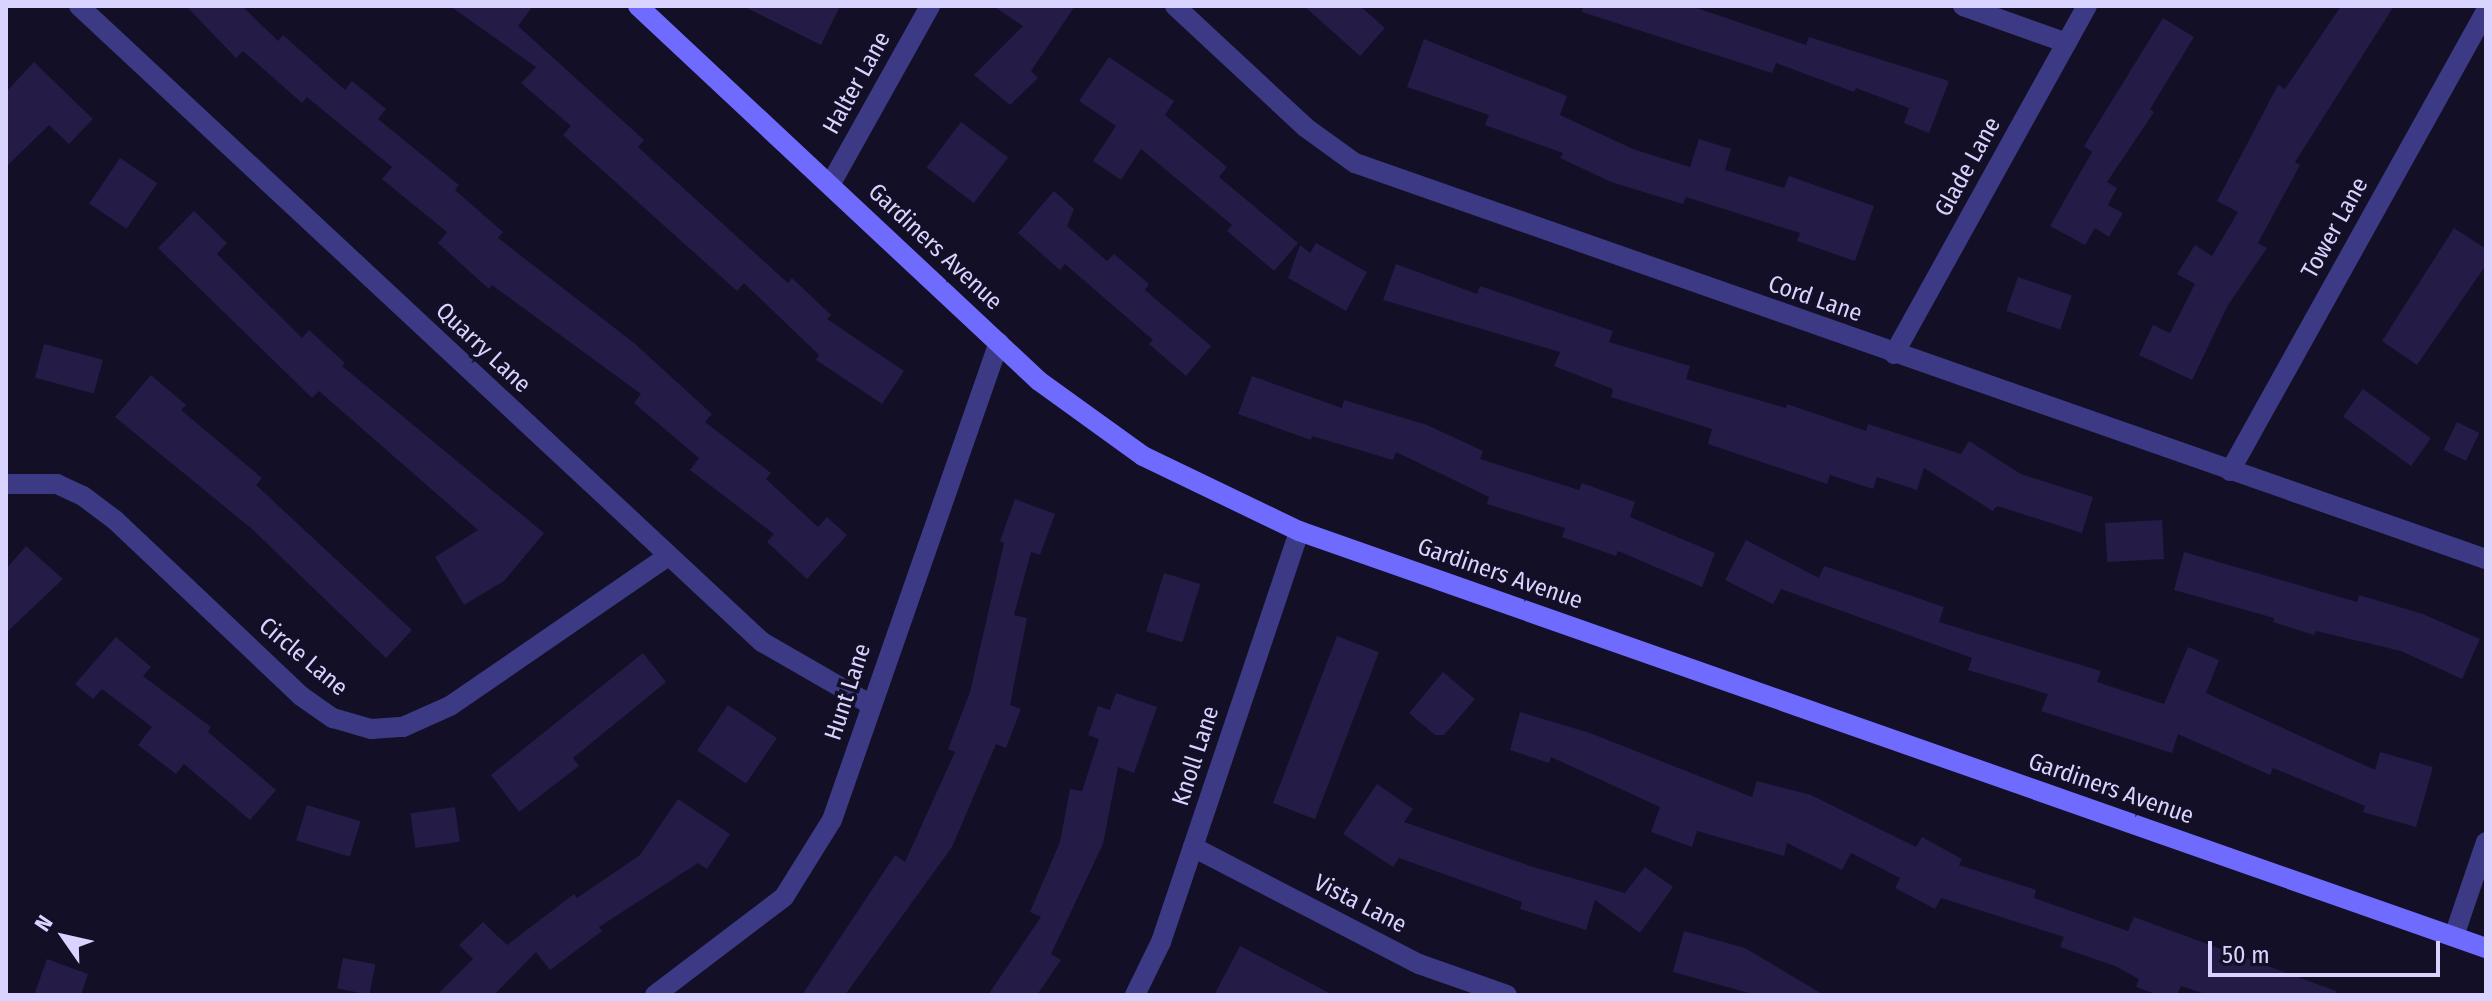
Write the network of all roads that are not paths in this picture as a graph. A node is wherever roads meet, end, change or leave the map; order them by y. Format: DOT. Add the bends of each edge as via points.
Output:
graph roads {
  1 [pos="79,6"];
  2 [pos="638,6"];
  3 [pos="930,6"];
  4 [pos="1175,6"];
  5 [pos="1963,6"];
  6 [pos="2087,6"];
  7 [pos="2486,11"];
  8 [pos="2067,43"];
  9 [pos="830,185"];
  10 [pos="999,342"];
  11 [pos="1894,354"];
  12 [pos="2230,471"];
  13 [pos="6,484"];
  14 [pos="1299,531"];
  15 [pos="667,557"];
  16 [pos="2486,559"];
  17 [pos="870,704"];
  18 [pos="2486,842"];
  19 [pos="1193,847"];
  20 [pos="2454,936"];
  21 [pos="2486,948"];
  22 [pos="655,995"];
  23 [pos="1135,995"];
  24 [pos="1507,995"];
  1 -- 15 [label="street, Quarry Lane"];
  2 -- 9 [label="main road, Gardiners Avenue"];
  3 -- 9 [label="street, Halter Lane"];
  4 -- 11 [label="street, Cord Lane" via="1305,127 1355,163"];
  5 -- 8 [label="street"];
  6 -- 8 [label="street, Glade Lane"];
  7 -- 12 [label="street, Tower Lane"];
  8 -- 11 [label="street, Glade Lane"];
  9 -- 10 [label="main road, Gardiners Avenue"];
  10 -- 14 [label="main road, Gardiners Avenue" via="1039,381 1143,456"];
  10 -- 17 [label="street, Hunt Lane"];
  11 -- 12 [label="street, Cord Lane"];
  12 -- 16 [label="street, Cord Lane"];
  13 -- 15 [label="street, Circle Lane" via="57,484 83,496 301,696 333,718 371,729 403,727 450,706"];
  14 -- 19 [label="street, Knoll Lane"];
  14 -- 20 [label="main road, Gardiners Avenue"];
  15 -- 17 [label="street, Quarry Lane" via="762,642"];
  17 -- 22 [label="street, Hunt Lane" via="832,820 784,897"];
  18 -- 20 [label="street"];
  19 -- 23 [label="street, Knoll Lane" via="1161,942"];
  19 -- 24 [label="street, Vista Lane" via="1419,964"];
  20 -- 21 [label="main road, Gardiners Avenue"];
}
